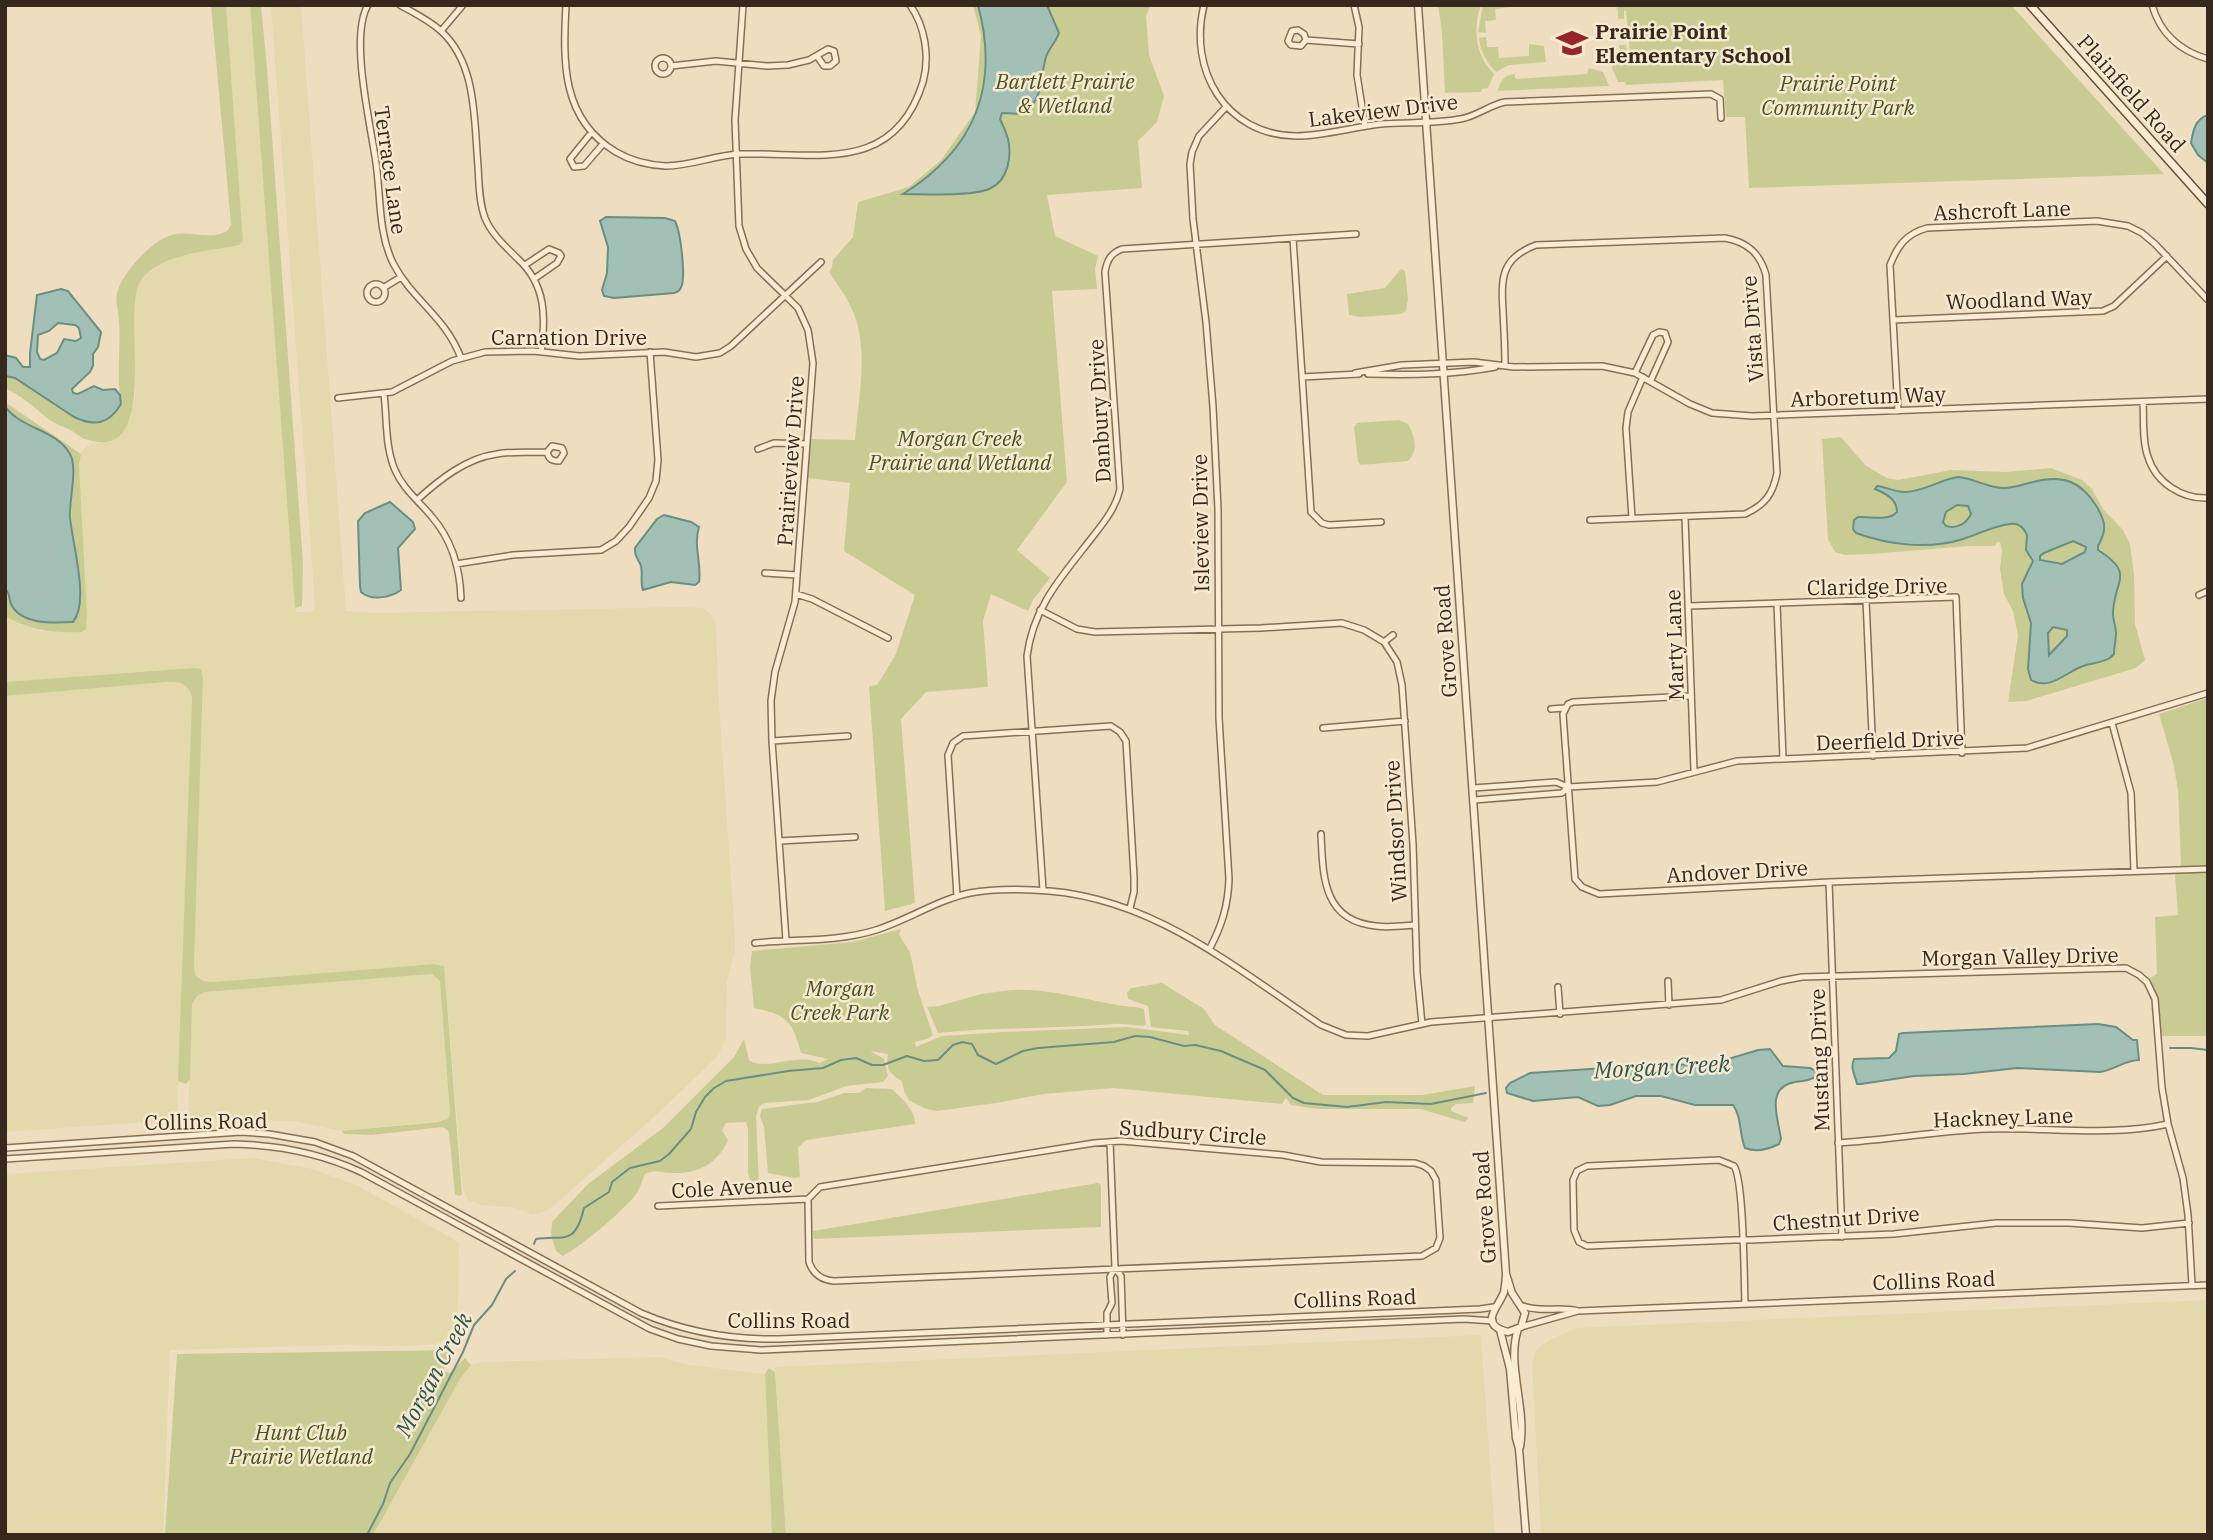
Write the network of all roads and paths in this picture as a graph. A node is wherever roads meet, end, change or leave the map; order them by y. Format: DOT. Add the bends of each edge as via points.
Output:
graph roads {
  1 [pos="368,5"];
  2 [pos="400,5"];
  3 [pos="463,5"];
  4 [pos="566,5"];
  5 [pos="743,5"];
  6 [pos="910,5"];
  7 [pos="1204,5"];
  8 [pos="1354,5"];
  9 [pos="1418,5"];
  10 [pos="2030,5"];
  11 [pos="2152,5"];
  12 [pos="440,31"];
  13 [pos="1306,40"];
  14 [pos="1359,44"];
  15 [pos="817,56"];
  16 [pos="2208,59"];
  17 [pos="739,63"];
  18 [pos="671,66"];
  19 [pos="1226,107"];
  20 [pos="1721,118"];
  21 [pos="1425,121"];
  22 [pos="1365,126"];
  23 [pos="591,133"];
  24 [pos="603,144"];
  25 [pos="736,154"];
  26 [pos="2208,204"];
  27 [pos="1356,234"];
  28 [pos="1293,238"];
  29 [pos="1195,244"];
  30 [pos="2167,256"];
  31 [pos="821,262"];
  32 [pos="525,265"];
  33 [pos="401,277"];
  34 [pos="534,279"];
  35 [pos="383,289"];
  36 [pos="786,295"];
  37 [pos="2208,300"];
  38 [pos="1893,320"];
  39 [pos="541,352"];
  40 [pos="650,352"];
  41 [pos="461,358"];
  42 [pos="1442,363"];
  43 [pos="1502,366"];
  44 [pos="1355,373"];
  45 [pos="1443,373"];
  46 [pos="1635,373"];
  47 [pos="1302,377"];
  48 [pos="1643,377"];
  49 [pos="1651,380"];
  50 [pos="384,394"];
  51 [pos="338,398"];
  52 [pos="2208,399"];
  53 [pos="2143,402"];
  54 [pos="1898,411"];
  55 [pos="1773,416"];
  56 [pos="807,444"];
  57 [pos="758,449"];
  58 [pos="547,452"];
  59 [pos="2208,498"];
  60 [pos="417,500"];
  61 [pos="1685,517"];
  62 [pos="1632,518"];
  63 [pos="1590,520"];
  64 [pos="1381,522"];
  65 [pos="456,564"];
  66 [pos="765,573"];
  67 [pos="797,575"];
  68 [pos="2208,591"];
  69 [pos="796,594"];
  70 [pos="2199,595"];
  71 [pos="461,598"];
  72 [pos="1866,600"];
  73 [pos="1777,603"];
  74 [pos="1688,606"];
  75 [pos="1040,610"];
  76 [pos="1217,629"];
  77 [pos="1393,635"];
  78 [pos="888,639"];
  79 [pos="1384,642"];
  80 [pos="2208,693"];
  81 [pos="1691,696"];
  82 [pos="1564,708"];
  83 [pos="1551,709"];
  84 [pos="1405,721"];
  85 [pos="2112,723"];
  86 [pos="1323,727"];
  87 [pos="1032,730"];
  88 [pos="848,736"];
  89 [pos="772,741"];
  90 [pos="1962,752"];
  91 [pos="1873,756"];
  92 [pos="1783,760"];
  93 [pos="1695,771"];
  94 [pos="1568,786"];
  95 [pos="1473,788"];
  96 [pos="1474,800"];
  97 [pos="1321,834"];
  98 [pos="855,837"];
  99 [pos="779,841"];
  100 [pos="2208,869"];
  101 [pos="2134,872"];
  102 [pos="1829,882"];
  103 [pos="1043,890"];
  104 [pos="957,896"];
  105 [pos="1130,908"];
  106 [pos="1414,925"];
  107 [pos="786,940"];
  108 [pos="755,943"];
  109 [pos="1210,948"];
  110 [pos="1832,976"];
  111 [pos="1668,981"];
  112 [pos="1558,987"];
  113 [pos="1669,1005"];
  114 [pos="1560,1014"];
  115 [pos="1489,1019"];
  116 [pos="1422,1024"];
  117 [pos="2168,1124"];
  118 [pos="1110,1142"];
  119 [pos="1838,1143"];
  120 [pos="5,1148"];
  121 [pos="5,1159"];
  122 [pos="1569,1165"];
  123 [pos="1577,1171"];
  124 [pos="808,1199"];
  125 [pos="658,1206"];
  126 [pos="2189,1223"];
  127 [pos="1842,1237"];
  128 [pos="1742,1240"];
  129 [pos="1115,1268"];
  130 [pos="1506,1274"];
  131 [pos="2192,1285"];
  132 [pos="2208,1285"];
  133 [pos="1497,1304"];
  134 [pos="1520,1304"];
  135 [pos="1745,1304"];
  136 [pos="1578,1311"];
  137 [pos="1493,1321"];
  138 [pos="1123,1323"];
  139 [pos="1107,1324"];
  140 [pos="1519,1328"];
  141 [pos="1500,1330"];
  142 [pos="1107,1335"];
  143 [pos="1123,1335"];
  144 [pos="1519,1448"];
  145 [pos="1526,1535"];
  1 -- 33 [label="street, Terrace Lane" via="360,28 365,106 383,234"];
  2 -- 12 [label="street"];
  3 -- 12 [label="street"];
  4 -- 23 [label="street" via="567,82 573,103"];
  5 -- 17 [label="street, Prairieview Drive"];
  6 -- 25 [label="street" via="923,33 925,76 907,117 891,133 847,154"];
  7 -- 19 [label="street, Lakeview Drive" via="1200,50 1213,89"];
  8 -- 14 [label="street"];
  9 -- 21 [label="street, Grove Road"];
  10 -- 26 [label="main road, Plainfield Road"];
  11 -- 16 [label="street" via="2175,43"];
  12 -- 32 [label="street" via="466,69 485,218"];
  13 -- 14 [label="street"];
  14 -- 22 [label="street" via="1357,75"];
  15 -- 17 [label="street" via="788,65"];
  17 -- 18 [label="street"];
  17 -- 25 [label="street, Prairieview Drive"];
  19 -- 22 [label="street, Lakeview Drive" via="1270,133 1297,136"];
  19 -- 29 [label="street, Isleview Drive" via="1199,136 1192,152"];
  20 -- 21 [label="street, Lakeview Drive" via="1720,99 1711,94 1505,102 1461,119"];
  21 -- 22 [label="street, Lakeview Drive"];
  21 -- 42 [label="street, Grove Road"];
  23 -- 24 [label="street"];
  23 -- 24 [label="street" via="570,159 573,167 584,166"];
  24 -- 25 [label="street" via="639,162 669,166"];
  25 -- 36 [label="street, Prairieview Drive" via="739,226 746,249 757,268"];
  27 -- 28 [label="street, Danbury Drive"];
  28 -- 29 [label="street, Danbury Drive"];
  28 -- 47 [label="street"];
  29 -- 75 [label="street, Danbury Drive" via="1122,249 1107,261 1120,489 1112,510"];
  29 -- 76 [label="street, Isleview Drive" via="1213,407"];
  30 -- 37 [label="street, Ashcroft Lane"];
  30 -- 38 [label="street, Woodland Way" via="2103,311"];
  30 -- 38 [label="street, Ashcroft Lane" via="2142,233 2113,222 1927,228 1898,245 1890,265"];
  31 -- 36 [label="street, Carnation Drive"];
  32 -- 34 [label="street"];
  32 -- 34 [label="street" via="550,249 561,256"];
  33 -- 35 [label="street"];
  33 -- 41 [label="street, Terrace Lane" via="444,325"];
  34 -- 39 [label="street" via="545,318"];
  36 -- 40 [label="street, Carnation Drive" via="720,353 696,357"];
  36 -- 56 [label="street, Prairieview Drive" via="798,308 812,343"];
  38 -- 54 [label="street, Ashcroft Lane"];
  39 -- 40 [label="street, Carnation Drive" via="579,356"];
  39 -- 41 [label="street, Carnation Drive" via="491,351"];
  40 -- 65 [label="street" via="656,481 629,527 601,550"];
  41 -- 50 [label="street, Carnation Drive"];
  42 -- 43 [label="street, Arboretum Way"];
  42 -- 44 [label="street, Arboretum Way"];
  42 -- 45 [label="street, Grove Road"];
  43 -- 45 [label="street, Arboretum Way"];
  43 -- 46 [label="street, Arboretum Way" via="1602,366"];
  43 -- 55 [label="street, Vista Drive" via="1501,284 1513,257 1523,250 1536,245 1725,238 1755,252 1766,275"];
  44 -- 45 [label="street, Arboretum Way"];
  44 -- 47 [label="street, Arboretum Way"];
  45 -- 95 [label="street, Grove Road"];
  46 -- 48 [label="street, Arboretum Way"];
  46 -- 49 [label="street" via="1654,335 1665,333 1668,342"];
  47 -- 64 [label="street" via="1311,512 1329,525"];
  48 -- 49 [label="street, Arboretum Way"];
  48 -- 62 [label="street" via="1626,428"];
  49 -- 55 [label="street, Arboretum Way" via="1712,412"];
  50 -- 51 [label="street, Carnation Drive"];
  50 -- 60 [label="street" via="392,463"];
  52 -- 53 [label="street, Arboretum Way"];
  53 -- 54 [label="street, Arboretum Way"];
  53 -- 59 [label="street" via="2147,453 2158,475 2179,492"];
  54 -- 55 [label="street, Arboretum Way"];
  55 -- 61 [label="street, Vista Drive" via="1777,473 1768,498 1745,514"];
  56 -- 57 [label="street" via="775,443"];
  56 -- 67 [label="street, Prairieview Drive"];
  58 -- 60 [label="street" via="495,454 474,460"];
  60 -- 65 [label="street" via="446,538"];
  61 -- 62 [label="street, Vista Drive"];
  61 -- 74 [label="street, Marty Lane"];
  62 -- 63 [label="street, Vista Drive"];
  65 -- 71 [label="street"];
  66 -- 67 [label="street"];
  67 -- 69 [label="street, Prairieview Drive"];
  68 -- 70 [label="street"];
  69 -- 78 [label="street"];
  69 -- 89 [label="street, Prairieview Drive" via="772,687"];
  72 -- 73 [label="street, Claridge Drive"];
  72 -- 90 [label="street, Claridge Drive" via="1956,597"];
  72 -- 91 [label="street"];
  73 -- 74 [label="street, Claridge Drive"];
  73 -- 92 [label="street"];
  74 -- 81 [label="street, Marty Lane"];
  75 -- 76 [label="street" via="1087,631"];
  75 -- 87 [label="street, Danbury Drive" via="1027,656"];
  76 -- 79 [label="street" via="1342,624"];
  76 -- 109 [label="street, Isleview Drive" via="1229,887 1222,927"];
  77 -- 79 [label="street"];
  79 -- 84 [label="street, Windsor Drive" via="1401,672"];
  80 -- 85 [label="street, Deerfield Drive"];
  81 -- 82 [label="street" via="1573,702"];
  81 -- 93 [label="street, Marty Lane"];
  82 -- 83 [label="street"];
  82 -- 94 [label="street, Andover Drive"];
  84 -- 86 [label="street"];
  84 -- 106 [label="street, Windsor Drive"];
  85 -- 90 [label="street, Deerfield Drive" via="2027,748"];
  85 -- 101 [label="street" via="2131,793"];
  87 -- 103 [label="street, Danbury Drive"];
  87 -- 104 [label="street" via="963,736 953,743 948,755"];
  87 -- 105 [label="street" via="1111,726 1126,741 1134,877"];
  88 -- 89 [label="street"];
  89 -- 99 [label="street, Prairieview Drive"];
  90 -- 91 [label="street, Deerfield Drive"];
  91 -- 92 [label="street, Deerfield Drive"];
  92 -- 93 [label="street, Deerfield Drive" via="1737,761"];
  93 -- 94 [label="street, Deerfield Drive" via="1657,782"];
  94 -- 95 [label="street" via="1556,782"];
  94 -- 96 [label="street" via="1562,793"];
  94 -- 102 [label="street, Andover Drive" via="1575,879 1590,891"];
  95 -- 96 [label="street, Grove Road"];
  96 -- 115 [label="street, Grove Road"];
  97 -- 106 [label="street" via="1326,888 1344,915 1376,926"];
  98 -- 99 [label="street"];
  99 -- 107 [label="street, Prairieview Drive"];
  100 -- 101 [label="street, Andover Drive"];
  101 -- 102 [label="street, Andover Drive"];
  102 -- 110 [label="street, Mustang Drive"];
  103 -- 104 [label="street, Morgan Valley Drive" via="994,889"];
  103 -- 105 [label="street, Morgan Valley Drive"];
  104 -- 107 [label="street, Morgan Valley Drive" via="872,931"];
  105 -- 109 [label="street, Morgan Valley Drive"];
  106 -- 116 [label="street, Windsor Drive"];
  107 -- 108 [label="street, Morgan Valley Drive"];
  109 -- 116 [label="street, Morgan Valley Drive" via="1333,1031 1370,1036"];
  110 -- 113 [label="street, Morgan Valley Drive" via="1790,979 1721,1000"];
  110 -- 117 [label="street, Morgan Valley Drive" via="2126,968 2147,982 2155,999"];
  110 -- 119 [label="street, Mustang Drive"];
  111 -- 113 [label="street"];
  112 -- 114 [label="street"];
  113 -- 114 [label="street, Morgan Valley Drive"];
  114 -- 115 [label="street, Morgan Valley Drive"];
  115 -- 116 [label="street, Morgan Valley Drive"];
  115 -- 130 [label="street, Grove Road"];
  117 -- 119 [label="street, Hackney Lane" via="2113,1132 1985,1129"];
  117 -- 126 [label="street, Morgan Valley Drive"];
  118 -- 124 [label="street, Sudbury Circle" via="830,1185 816,1189"];
  118 -- 129 [label="street"];
  118 -- 129 [label="street, Sudbury Circle" via="1321,1162 1415,1163 1431,1171 1436,1180 1440,1238 1436,1248 1422,1256"];
  119 -- 127 [label="street, Mustang Drive"];
  120 -- 139 [label="street, Collins Road" via="241,1132 315,1142 376,1167 641,1313 706,1334 752,1339"];
  121 -- 142 [label="street, Collins Road" via="212,1144 261,1144 305,1151 361,1172 627,1318 678,1339 711,1346 761,1350"];
  122 -- 123 [label="street"];
  123 -- 128 [label="street" via="1587,1166 1719,1160 1734,1166 1739,1176"];
  123 -- 128 [label="street, Chestnut Drive" via="1573,1180 1574,1230 1579,1242 1587,1246"];
  124 -- 125 [label="street, Cole Avenue"];
  124 -- 129 [label="street, Sudbury Circle" via="809,1262 826,1280"];
  126 -- 127 [label="street, Chestnut Drive" via="2142,1228 1996,1223"];
  126 -- 131 [label="street, Morgan Valley Drive"];
  127 -- 128 [label="street, Chestnut Drive"];
  128 -- 135 [label="street"];
  129 -- 138 [label="street" via="1121,1276"];
  129 -- 139 [label="street" via="1110,1277 1112,1303"];
  130 -- 133 [label="street, Grove Road"];
  130 -- 134 [label="street, Grove Road"];
  131 -- 132 [label="street, Collins Road"];
  131 -- 135 [label="street, Collins Road"];
  133 -- 134 [label="street" via="1506,1299"];
  133 -- 137 [label="street"];
  133 -- 138 [label="street, Collins Road" via="1480,1309"];
  134 -- 136 [label="street, Collins Road" via="1536,1310"];
  134 -- 140 [label="street" via="1525,1317"];
  135 -- 136 [label="street, Collins Road"];
  136 -- 140 [label="street, Collins Road"];
  137 -- 141 [label="street"];
  137 -- 143 [label="street, Collins Road" via="1477,1318"];
  138 -- 139 [label="street, Collins Road"];
  138 -- 143 [label="street"];
  139 -- 142 [label="street"];
  140 -- 141 [label="street"];
  140 -- 144 [label="street" via="1514,1348"];
  141 -- 144 [label="street" via="1508,1357"];
  142 -- 143 [label="street, Collins Road"];
  144 -- 145 [label="street"];
}
